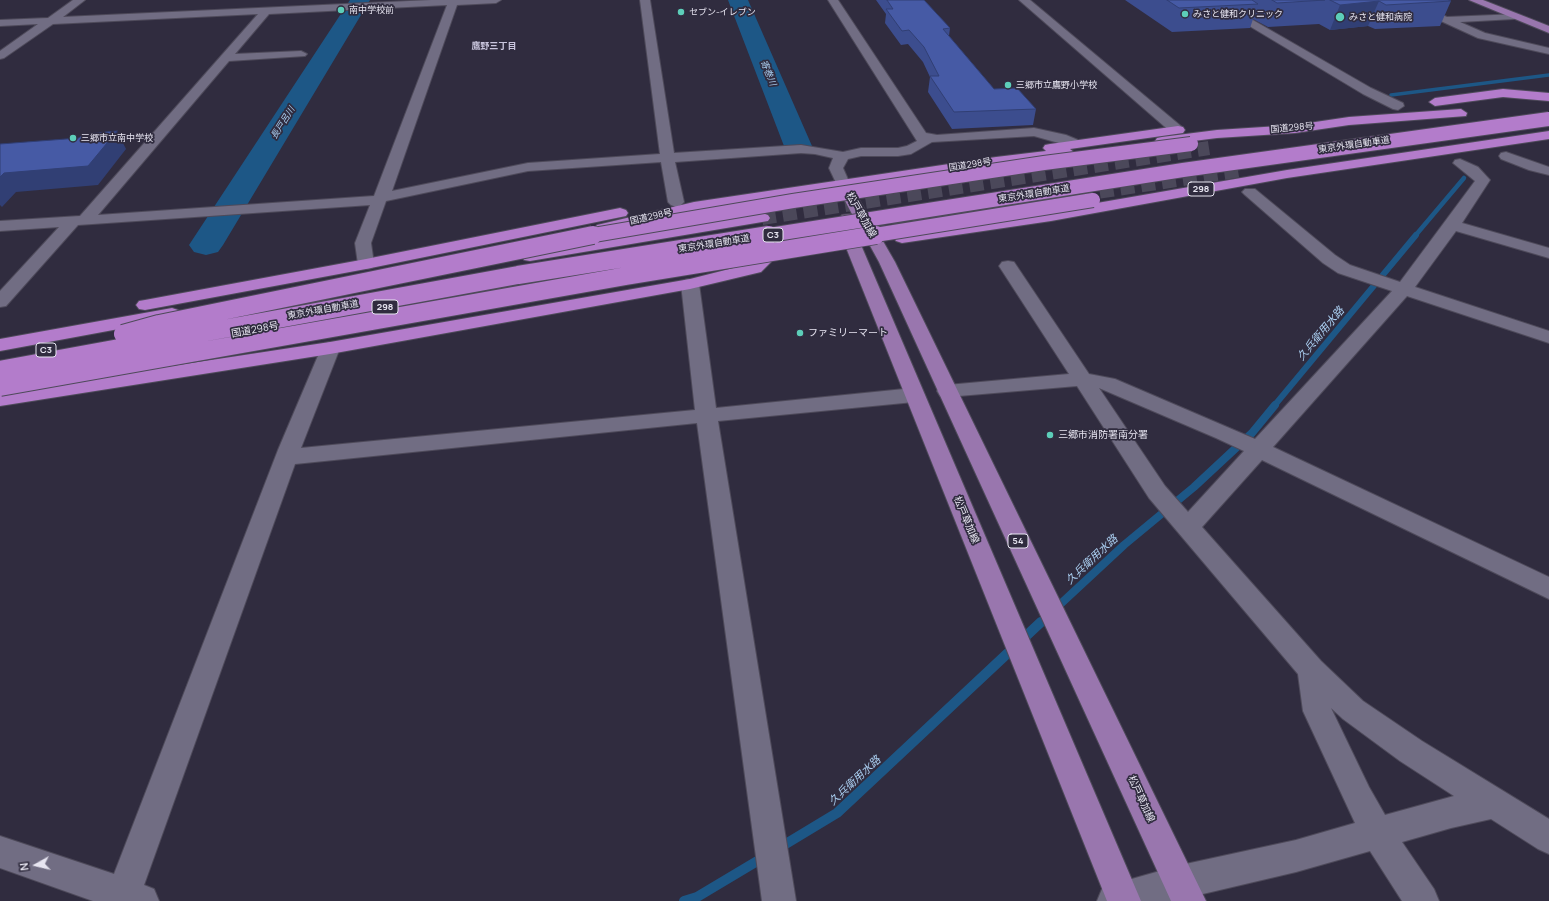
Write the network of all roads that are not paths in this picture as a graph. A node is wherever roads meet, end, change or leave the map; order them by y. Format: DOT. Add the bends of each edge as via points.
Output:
graph roads {
  1 [pos="80,0"];
  2 [pos="496,0"];
  3 [pos="644,0"];
  4 [pos="833,0"];
  5 [pos="1024,0"];
  6 [pos="1211,0"];
  7 [pos="1400,0"];
  8 [pos="1474,0"];
  9 [pos="454,1"];
  10 [pos="263,7"];
  11 [pos="1514,16"];
  12 [pos="50,20"];
  13 [pos="1444,20"];
  14 [pos="0,23"];
  15 [pos="1549,30"];
  16 [pos="1549,51"];
  17 [pos="301,54"];
  18 [pos="0,56"];
  19 [pos="225,58"];
  20 [pos="1549,97"];
  21 [pos="1549,102"];
  22 [pos="1398,106"];
  23 [pos="1512,107"];
  24 [pos="1549,108"];
  25 [pos="1476,111"];
  26 [pos="1461,113"];
  27 [pos="1549,119"];
  28 [pos="1549,125"];
  29 [pos="1295,128"];
  30 [pos="1177,130"];
  31 [pos="1549,134"];
  32 [pos="923,137"];
  33 [pos="1072,143"];
  34 [pos="1209,148"];
  35 [pos="1549,148"];
  36 [pos="843,156"];
  37 [pos="1506,156"];
  38 [pos="668,158"];
  39 [pos="996,161"];
  40 [pos="1452,164"];
  41 [pos="1430,167"];
  42 [pos="1242,170"];
  43 [pos="1549,171"];
  44 [pos="1287,174"];
  45 [pos="843,184"];
  46 [pos="1250,192"];
  47 [pos="381,199"];
  48 [pos="676,202"];
  49 [pos="694,207"];
  50 [pos="1097,208"];
  51 [pos="762,218"];
  52 [pos="79,220"];
  53 [pos="1452,225"];
  54 [pos="0,226"];
  55 [pos="876,242"];
  56 [pos="853,245"];
  57 [pos="769,250"];
  58 [pos="1549,253"];
  59 [pos="366,264"];
  60 [pos="487,264"];
  61 [pos="1008,266"];
  62 [pos="690,284"];
  63 [pos="1403,290"];
  64 [pos="0,302"];
  65 [pos="0,331"];
  66 [pos="1549,337"];
  67 [pos="93,342"];
  68 [pos="0,345"];
  69 [pos="330,348"];
  70 [pos="0,359"];
  71 [pos="0,370"];
  72 [pos="1082,378"];
  73 [pos="0,379"];
  74 [pos="0,387"];
  75 [pos="947,391"];
  76 [pos="914,395"];
  77 [pos="0,399"];
  78 [pos="706,414"];
  79 [pos="1258,449"];
  80 [pos="287,457"];
  81 [pos="1184,522"];
  82 [pos="1549,589"];
  83 [pos="1310,670"];
  84 [pos="1494,803"];
  85 [pos="1377,833"];
  86 [pos="1549,838"];
  87 [pos="0,852"];
  88 [pos="1185,892"];
  89 [pos="133,898"];
  90 [pos="1120,900"];
  91 [pos="779,901"];
  92 [pos="1422,901"];
  1 -- 12 [label="street"];
  2 -- 9 [label="street"];
  3 -- 38 [label="street"];
  4 -- 32 [label="street"];
  5 -- 30 [label="street"];
  6 -- 22 [label="street" via="1367,91"];
  7 -- 13 [label="street"];
  8 -- 11 [label="main road"];
  9 -- 10 [label="street"];
  9 -- 47 [label="street"];
  10 -- 12 [label="street"];
  10 -- 19 [label="street"];
  11 -- 13 [label="street"];
  11 -- 15 [label="main road"];
  12 -- 14 [label="street"];
  12 -- 18 [label="street"];
  13 -- 16 [label="street" via="1482,36"];
  17 -- 19 [label="street"];
  19 -- 52 [label="street"];
  20 -- 22 [label="highway" via="1503,93"];
  21 -- 23 [label="highway"];
  22 -- 30 [label="highway"];
  24 -- 67 [label="highway, 東京外環自動車道 / C3" via="1170,162 516,265"];
  25 -- 26 [label="highway, 国道298号"];
  26 -- 29 [label="highway, 国道298号"];
  26 -- 34 [label="highway, 国道298号" via="1330,129"];
  27 -- 71 [label="highway, 東京外環自動車道 / C3, bridge" via="1183,170 526,273"];
  28 -- 42 [label="highway"];
  29 -- 39 [label="highway, 国道298号" via="1217,134"];
  29 -- 67 [label="highway, bridge" via="1036,164 619,230 159,324"];
  30 -- 33 [label="highway"];
  31 -- 44 [label="highway, 298"];
  32 -- 33 [label="street" via="936,139 1034,132"];
  32 -- 36 [label="street" via="925,142 911,150 861,152"];
  33 -- 39 [label="highway"];
  35 -- 37 [label="highway"];
  36 -- 38 [label="street" via="801,149"];
  36 -- 45 [label="street" via="836,168"];
  37 -- 40 [label="highway"];
  37 -- 43 [label="street"];
  38 -- 47 [label="street" via="528,167"];
  38 -- 48 [label="street"];
  39 -- 45 [label="highway, 国道298号"];
  40 -- 53 [label="street" via="1473,170 1483,180"];
  41 -- 46 [label="highway"];
  44 -- 50 [label="highway, 298"];
  44 -- 74 [label="highway, bridge" via="1206,182 619,277"];
  45 -- 49 [label="highway, 国道298号"];
  45 -- 55 [label="main road, 松戸草加線 / 54"];
  45 -- 56 [label="main road, 松戸草加線"];
  46 -- 50 [label="highway" via="1125,212"];
  46 -- 63 [label="street" via="1344,269"];
  47 -- 52 [label="street"];
  47 -- 59 [label="street" via="363,243"];
  48 -- 49 [label="highway"];
  48 -- 59 [label="highway"];
  49 -- 60 [label="highway, 国道298号" via="600,228"];
  50 -- 55 [label="highway, 298"];
  51 -- 60 [label="highway, 国道298号"];
  52 -- 54 [label="street"];
  52 -- 64 [label="street"];
  53 -- 58 [label="street"];
  53 -- 63 [label="street"];
  55 -- 56 [label="highway, 298"];
  55 -- 75 [label="main road, 松戸草加線 / 54"];
  56 -- 57 [label="highway, 298"];
  56 -- 76 [label="main road, 松戸草加線"];
  57 -- 62 [label="highway, 298" via="755,268"];
  57 -- 73 [label="highway, 国道298号 / 298" via="494,288 122,353"];
  59 -- 65 [label="highway"];
  60 -- 68 [label="highway, 国道298号" via="111,324"];
  61 -- 72 [label="street"];
  62 -- 69 [label="highway, 298"];
  62 -- 78 [label="street"];
  63 -- 66 [label="street"];
  63 -- 79 [label="street"];
  67 -- 70 [label="highway, 東京外環自動車道 / C3"];
  69 -- 77 [label="highway, 298"];
  69 -- 80 [label="street"];
  72 -- 75 [label="street"];
  72 -- 79 [label="street" via="1108,383"];
  72 -- 81 [label="street" via="1157,492"];
  75 -- 88 [label="main road, 松戸草加線 / 54"];
  76 -- 78 [label="street"];
  76 -- 90 [label="main road, 松戸草加線"];
  78 -- 80 [label="street"];
  78 -- 91 [label="street"];
  79 -- 81 [label="street"];
  79 -- 82 [label="street"];
  80 -- 89 [label="street"];
  81 -- 83 [label="street"];
  83 -- 84 [label="street" via="1353,710 1411,751"];
  83 -- 85 [label="street" via="1317,710"];
  84 -- 85 [label="street"];
  84 -- 86 [label="street"];
  85 -- 88 [label="street"];
  85 -- 92 [label="street"];
  87 -- 89 [label="street"];
  88 -- 90 [label="street"];
}
